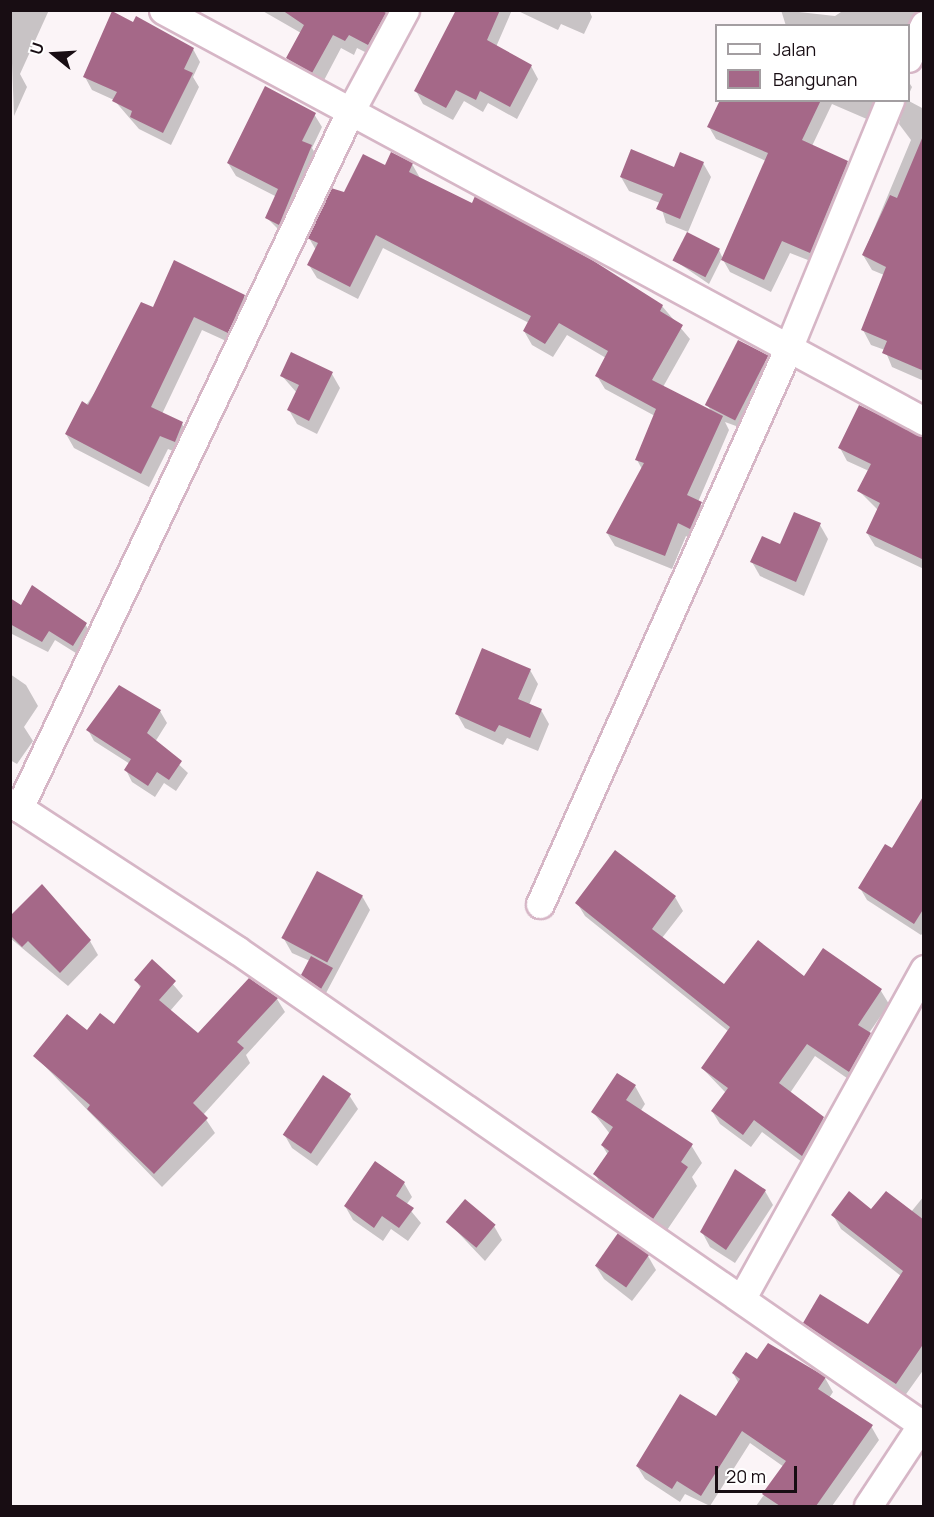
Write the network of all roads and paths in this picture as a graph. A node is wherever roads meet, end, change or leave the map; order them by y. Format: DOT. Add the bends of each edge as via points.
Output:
graph roads {
  1 [pos="163,10"];
  2 [pos="405,10"];
  3 [pos="924,25"];
  4 [pos="910,56"];
  5 [pos="889,102"];
  6 [pos="350,111"];
  7 [pos="788,349"];
  8 [pos="924,421"];
  9 [pos="15,805"];
  10 [pos="540,904"];
  11 [pos="924,969"];
  12 [pos="743,1296"];
  13 [pos="922,1422"];
  14 [pos="868,1506"];
  1 -- 6 [label="street"];
  2 -- 6 [label="street"];
  3 -- 4 [label="street"];
  5 -- 7 [label="street"];
  6 -- 7 [label="street"];
  6 -- 9 [label="street"];
  7 -- 8 [label="street"];
  7 -- 10 [label="street"];
  9 -- 12 [label="street" via="237,950"];
  11 -- 12 [label="street"];
  12 -- 13 [label="street"];
  13 -- 14 [label="street"];
}
